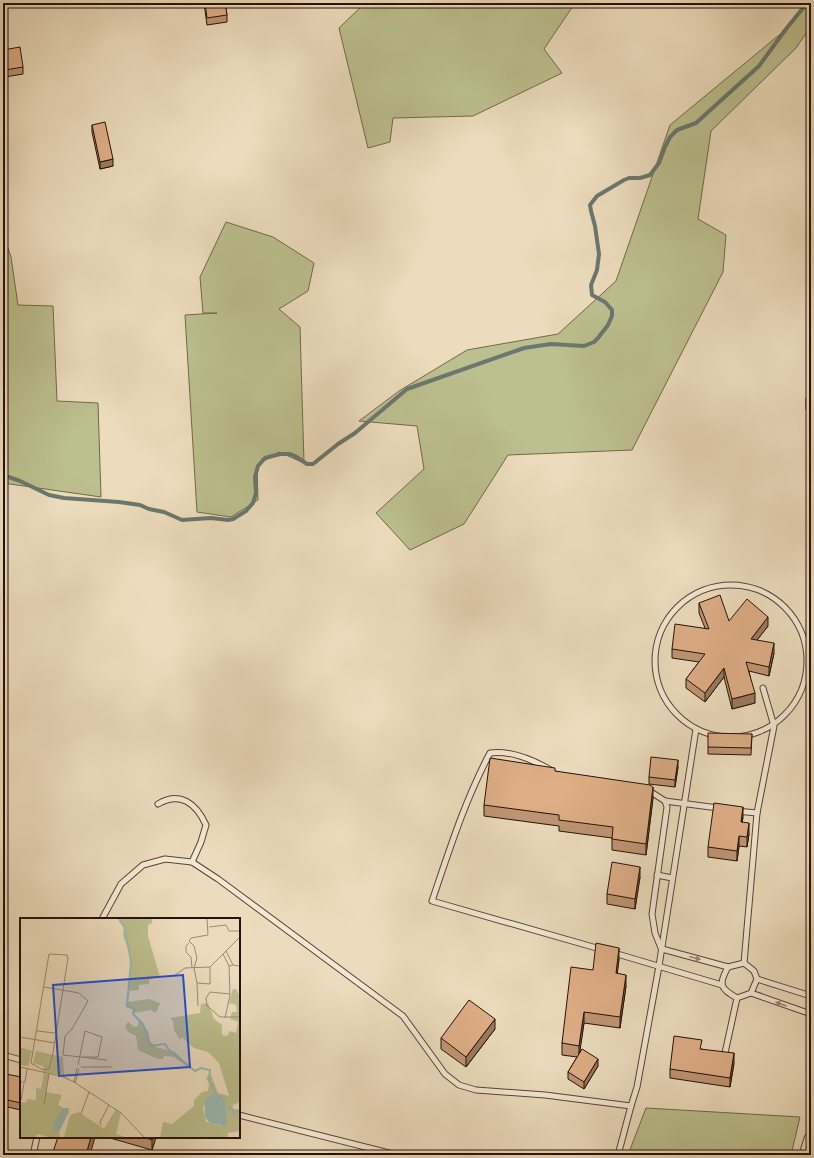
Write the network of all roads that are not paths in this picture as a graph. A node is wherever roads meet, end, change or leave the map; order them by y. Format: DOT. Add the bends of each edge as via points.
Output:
graph roads {
  1 [pos="763,688"];
  2 [pos="774,726"];
  3 [pos="696,729"];
  4 [pos="558,774"];
  5 [pos="644,791"];
  6 [pos="665,801"];
  7 [pos="158,804"];
  8 [pos="684,804"];
  9 [pos="720,809"];
  10 [pos="728,810"];
  11 [pos="757,813"];
  12 [pos="192,862"];
  13 [pos="658,875"];
  14 [pos="672,878"];
  15 [pos="103,918"];
  16 [pos="662,949"];
  17 [pos="603,950"];
  18 [pos="610,952"];
  19 [pos="744,963"];
  20 [pos="659,966"];
  21 [pos="728,967"];
  22 [pos="757,979"];
  23 [pos="722,985"];
  24 [pos="751,994"];
  25 [pos="811,996"];
  26 [pos="737,998"];
  27 [pos="811,1014"];
  28 [pos="725,1053"];
  29 [pos="3,1055"];
  30 [pos="20,1060"];
  31 [pos="631,1106"];
  32 [pos="240,1115"];
  33 [pos="37,1138"];
  34 [pos="811,1139"];
  35 [pos="33,1155"];
  36 [pos="397,1155"];
  37 [pos="618,1155"];
  38 [pos="806,1155"];
  1 -- 2 [label="lane"];
  2 -- 3 [label="lane" via="765,732 734,738 714,736"];
  2 -- 3 [label="lane" via="794,704 802,689 807,658 799,627 779,602 772,598 751,587 719,585 704,589 677,606 660,633 655,649 657,681 671,709"];
  2 -- 11 [label="lane"];
  3 -- 8 [label="lane"];
  4 -- 17 [label="lane" via="531,759 499,752 490,753 461,817 432,901"];
  5 -- 6 [label="lane" via="651,792"];
  6 -- 8 [label="lane"];
  6 -- 13 [label="lane" via="667,808"];
  7 -- 12 [label="lane" via="167,798 179,799 190,803 201,814 206,825 202,842"];
  8 -- 9 [label="lane"];
  8 -- 14 [label="lane"];
  10 -- 11 [label="lane"];
  11 -- 19 [label="lane"];
  12 -- 15 [label="lane" via="165,859 143,865 120,884"];
  12 -- 31 [label="lane" via="218,878 403,1016 445,1074 459,1085 476,1090 545,1095"];
  13 -- 14 [label="lane"];
  13 -- 16 [label="lane" via="652,914 655,933"];
  14 -- 16 [label="lane"];
  16 -- 20 [label="lane"];
  16 -- 21 [label="lane, one-way"];
  18 -- 20 [label="lane"];
  19 -- 21 [label="lane"];
  19 -- 22 [label="lane" via="754,971"];
  20 -- 23 [label="lane"];
  20 -- 31 [label="lane" via="637,1087"];
  21 -- 23 [label="lane" via="722,978"];
  22 -- 24 [label="lane"];
  22 -- 25 [label="lane"];
  23 -- 26 [label="lane"];
  24 -- 26 [label="lane"];
  27 -- 24 [label="lane, one-way"];
  26 -- 28 [label="lane"];
  29 -- 30 [label="lane"];
  31 -- 37 [label="lane"];
  32 -- 36 [label="lane"];
  33 -- 35 [label="lane"];
  34 -- 38 [label="street"];
}
